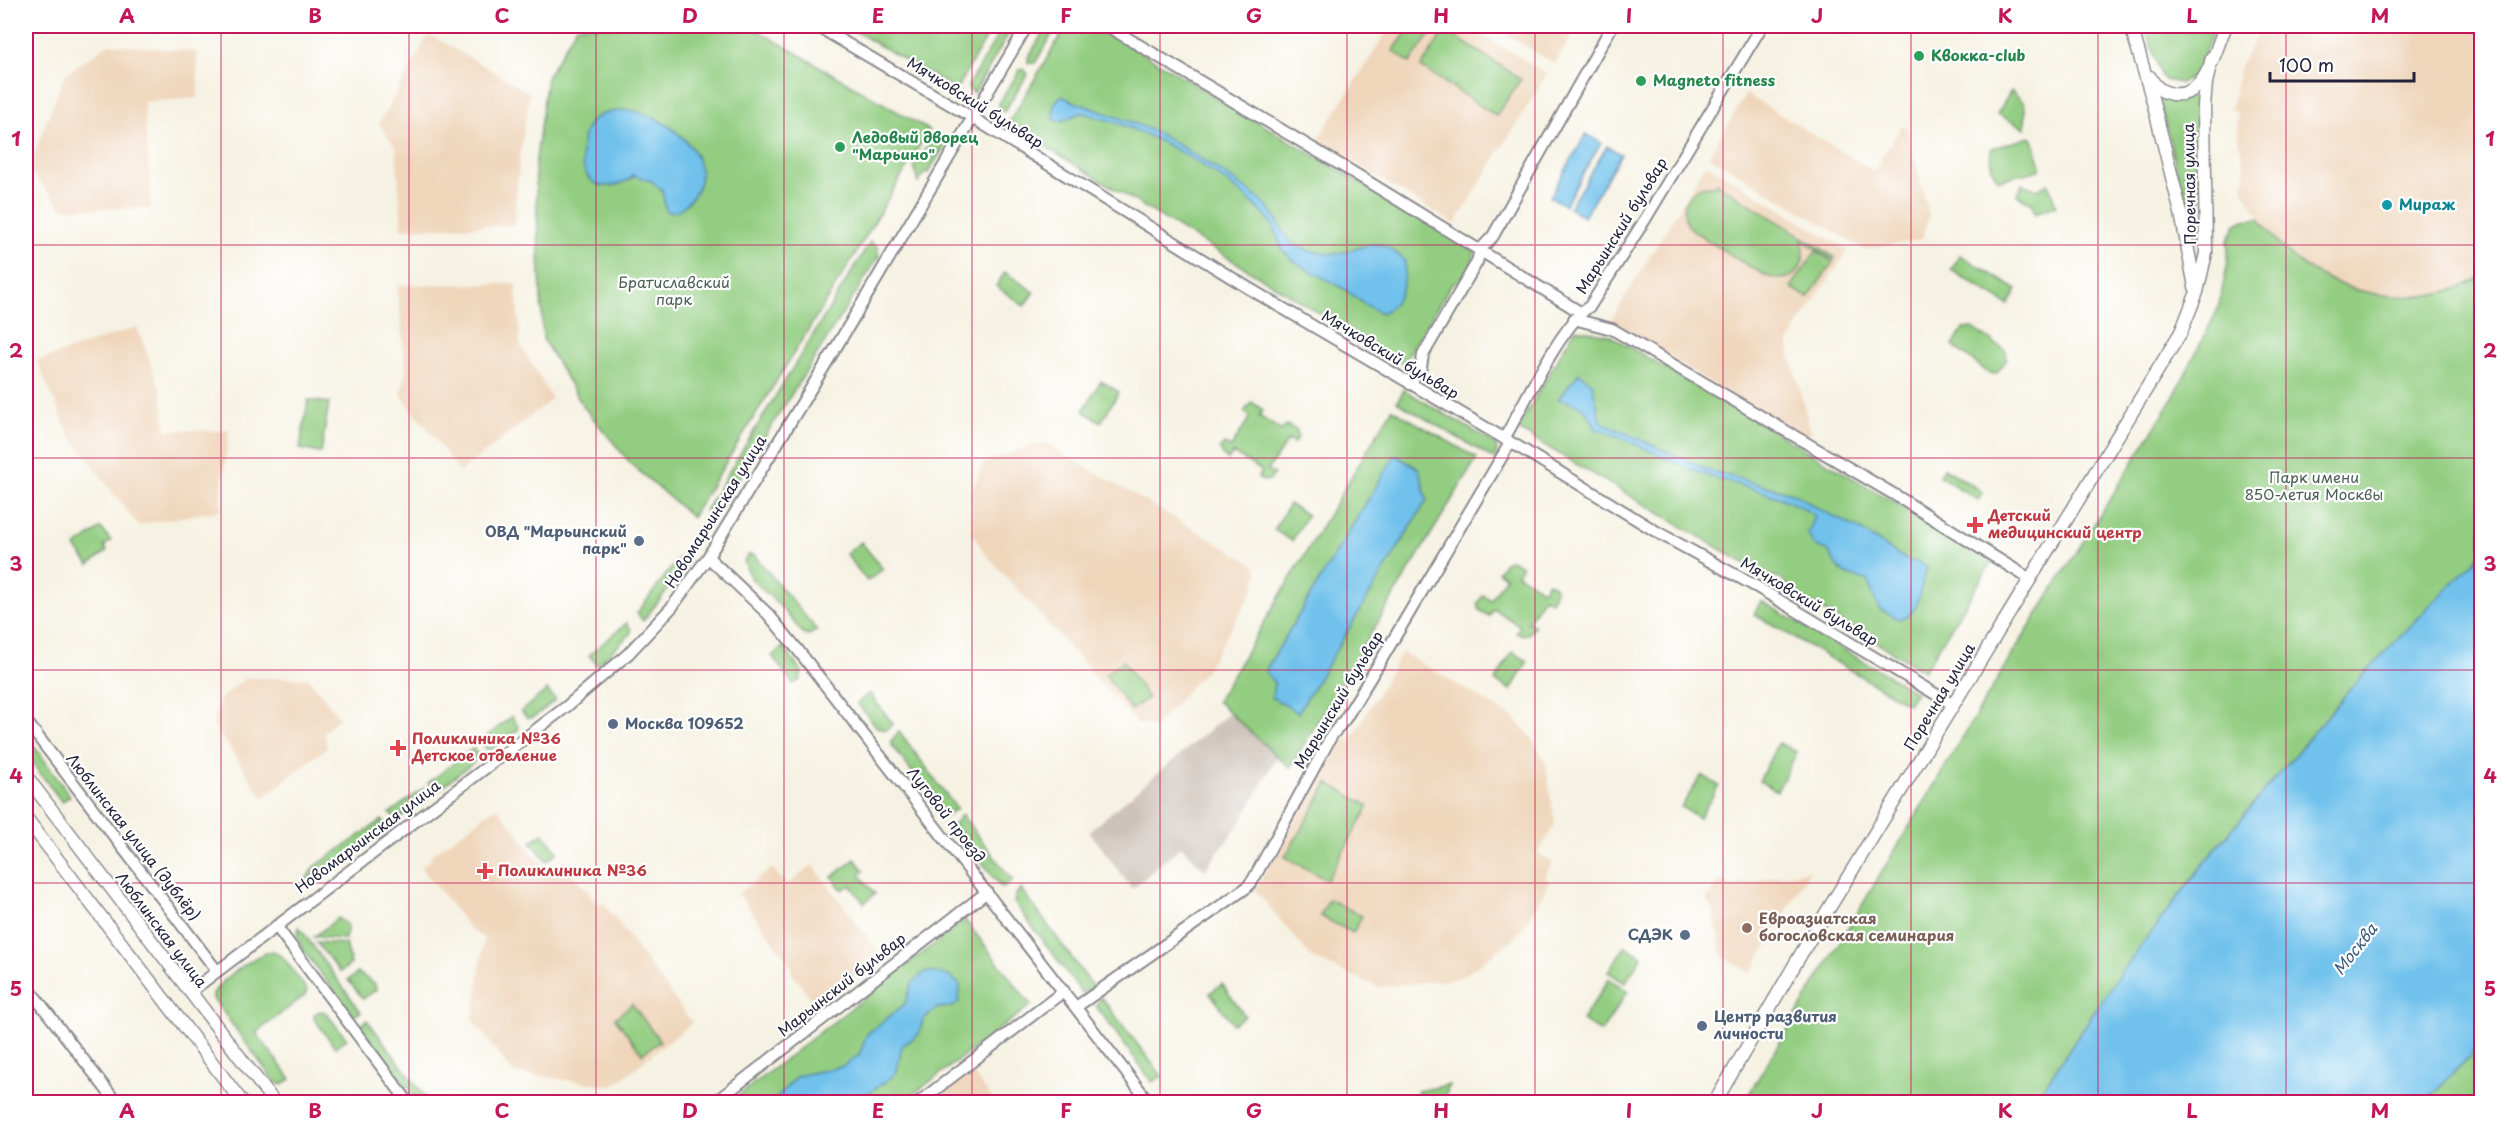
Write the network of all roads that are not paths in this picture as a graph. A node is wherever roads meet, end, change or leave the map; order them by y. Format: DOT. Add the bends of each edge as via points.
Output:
graph roads {
  1 [pos="817,26"];
  2 [pos="1027,26"];
  3 [pos="1107,26"];
  4 [pos="1612,26"];
  5 [pos="1762,26"];
  6 [pos="2132,26"];
  7 [pos="2226,26"];
  8 [pos="2212,57"];
  9 [pos="2143,66"];
  10 [pos="973,118"];
  11 [pos="1480,250"];
  12 [pos="2191,308"];
  13 [pos="1577,316"];
  14 [pos="1410,384"];
  15 [pos="1507,441"];
  16 [pos="708,557"];
  17 [pos="2030,579"];
  18 [pos="1952,704"];
  19 [pos="26,721"];
  20 [pos="26,776"];
  21 [pos="26,818"];
  22 [pos="987,892"];
  23 [pos="276,926"];
  24 [pos="217,971"];
  25 [pos="26,985"];
  26 [pos="190,992"];
  27 [pos="1064,992"];
  28 [pos="1076,1007"];
  29 [pos="116,1102"];
  30 [pos="242,1102"];
  31 [pos="274,1102"];
  32 [pos="408,1102"];
  33 [pos="715,1102"];
  34 [pos="919,1102"];
  35 [pos="1149,1102"];
  36 [pos="1715,1102"];
  1 -- 10 [label="street, Мячковский бульвар"];
  2 -- 10 [label="street, Новомарьинская улица"];
  3 -- 11 [label="street"];
  4 -- 11 [label="street" via="1493,236"];
  5 -- 13 [label="street, Марьинский бульвар" via="1590,306"];
  6 -- 9 [label="main road, Поречная улица"];
  7 -- 8 [label="main road, Поречная улица"];
  8 -- 9 [label="main road, Поречная улица" via="2201,83 2182,94 2161,90"];
  8 -- 12 [label="main road, Поречная улица" via="2204,106 2206,253"];
  9 -- 12 [label="main road, Поречная улица" via="2194,273"];
  10 -- 14 [label="street, Мячковский бульвар" via="1156,233"];
  10 -- 16 [label="street, Новомарьинская улица"];
  11 -- 13 [label="street"];
  11 -- 14 [label="street"];
  12 -- 17 [label="main road, Поречная улица" via="2175,343"];
  13 -- 15 [label="street, Марьинский бульвар"];
  13 -- 17 [label="street" via="1612,328"];
  14 -- 15 [label="street, Мячковский бульвар"];
  15 -- 18 [label="street, Мячковский бульвар"];
  15 -- 28 [label="street, Марьинский бульвар" via="1383,657 1332,735 1253,880"];
  16 -- 22 [label="street, Луговой проезд" via="791,641"];
  16 -- 23 [label="street, Новомарьинская улица" via="686,590 644,638 566,707"];
  17 -- 18 [label="main road, Поречная улица"];
  18 -- 36 [label="main road, Поречная улица"];
  19 -- 24 [label="street, Люблинская улица (дублёр)"];
  20 -- 26 [label="main road, Люблинская улица"];
  21 -- 30 [label="main road"];
  22 -- 27 [label="street, Луговой проезд"];
  22 -- 33 [label="street, Марьинский бульвар"];
  23 -- 24 [label="street, Новомарьинская улица"];
  23 -- 32 [label="street"];
  24 -- 26 [label="street, Новомарьинская улица"];
  25 -- 29 [label="street"];
  26 -- 31 [label="main road, Люблинская улица"];
  27 -- 28 [label="street, Луговой проезд"];
  27 -- 34 [label="street"];
  28 -- 35 [label="street, Луговой проезд"];
}
